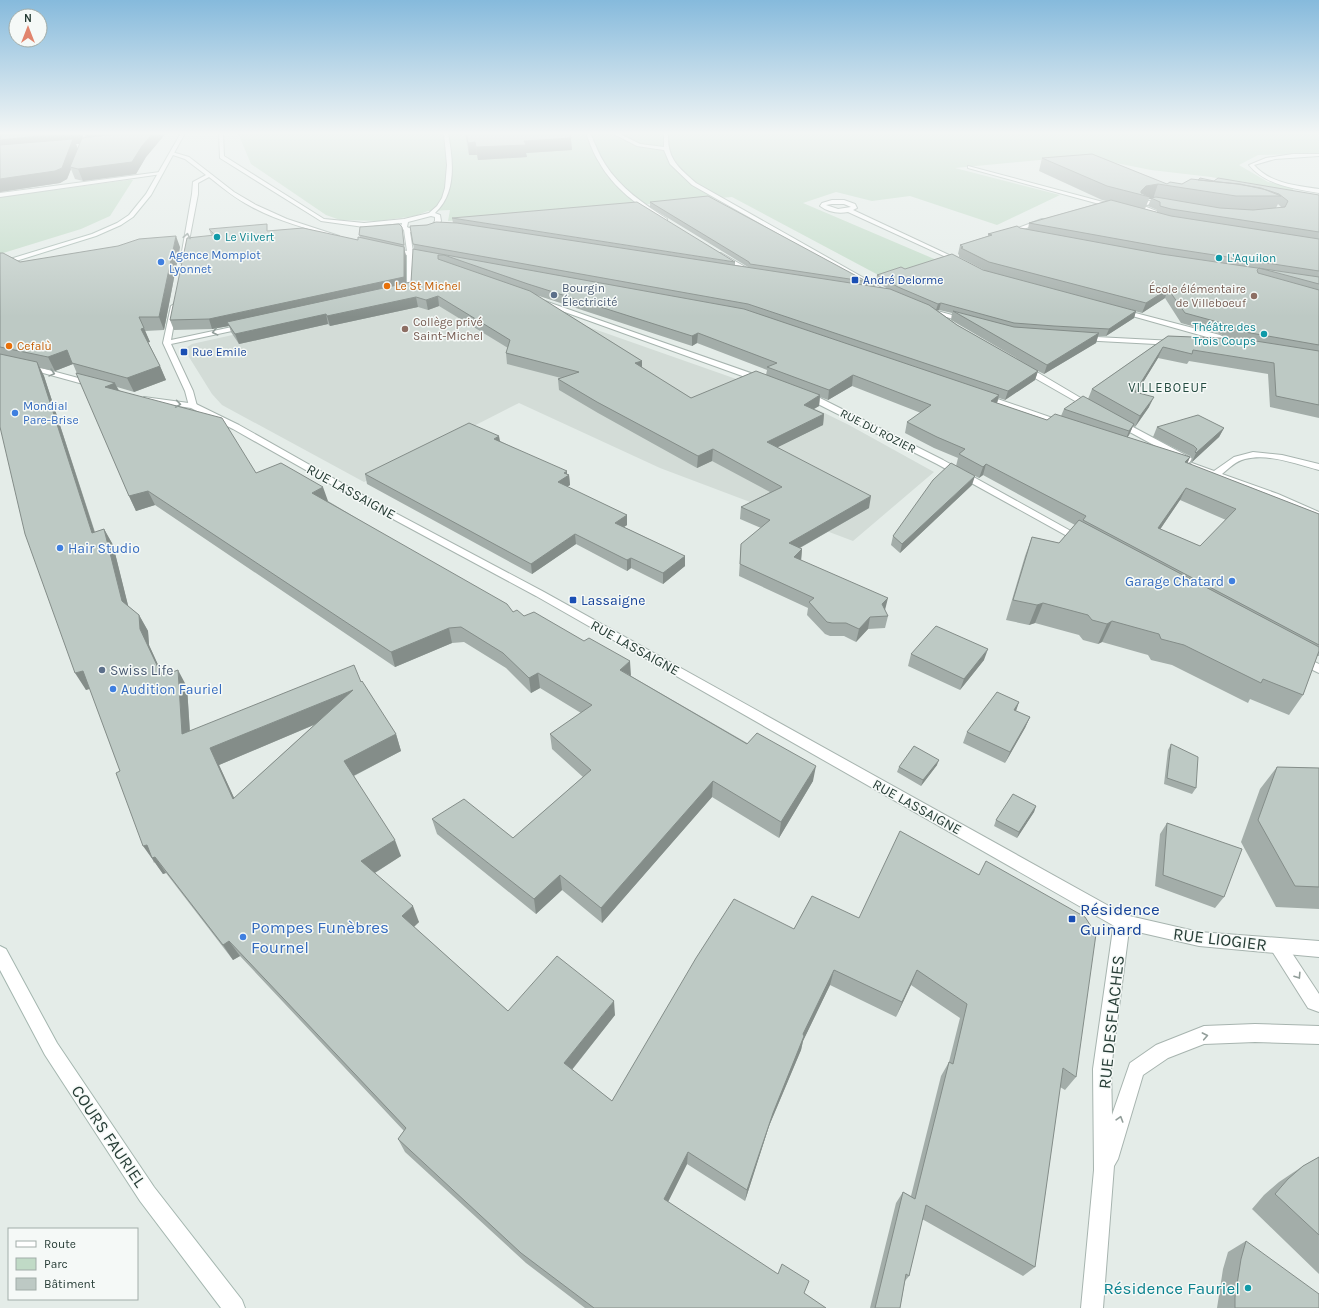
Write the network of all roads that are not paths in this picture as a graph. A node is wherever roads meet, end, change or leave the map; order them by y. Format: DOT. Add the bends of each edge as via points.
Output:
graph roads {
  1 [pos="149,194"];
  2 [pos="195,194"];
  3 [pos="234,194"];
  4 [pos="281,194"];
  5 [pos="445,194"];
  6 [pos="628,194"];
  7 [pos="711,194"];
  8 [pos="1068,194"];
  9 [pos="1176,205"];
  10 [pos="1119,208"];
  11 [pos="848,210"];
  12 [pos="431,214"];
  13 [pos="1140,214"];
  14 [pos="1049,218"];
  15 [pos="405,221"];
  16 [pos="671,224"];
  17 [pos="437,226"];
  18 [pos="444,226"];
  19 [pos="406,230"];
  20 [pos="1034,236"];
  21 [pos="347,239"];
  22 [pos="379,247"];
  23 [pos="718,253"];
  24 [pos="410,254"];
  25 [pos="437,261"];
  26 [pos="0,264"];
  27 [pos="970,267"];
  28 [pos="181,269"];
  29 [pos="736,271"];
  30 [pos="752,273"];
  31 [pos="760,275"];
  32 [pos="395,292"];
  33 [pos="874,294"];
  34 [pos="894,296"];
  35 [pos="175,299"];
  36 [pos="534,299"];
  37 [pos="901,299"];
  38 [pos="1112,309"];
  39 [pos="257,323"];
  40 [pos="975,323"];
  41 [pos="953,327"];
  42 [pos="1075,338"];
  43 [pos="167,343"];
  44 [pos="1184,344"];
  45 [pos="1215,346"];
  46 [pos="0,363"];
  47 [pos="1014,363"];
  48 [pos="771,384"];
  49 [pos="106,388"];
  50 [pos="793,391"];
  51 [pos="977,395"];
  52 [pos="142,397"];
  53 [pos="193,406"];
  54 [pos="1097,410"];
  55 [pos="1111,418"];
  56 [pos="1074,428"];
  57 [pos="1171,460"];
  58 [pos="1319,467"];
  59 [pos="1216,474"];
  60 [pos="1319,516"];
  61 [pos="1092,544"];
  62 [pos="1291,654"];
  63 [pos="1319,669"];
  64 [pos="1122,922"];
  65 [pos="1278,946"];
  66 [pos="1319,948"];
  67 [pos="0,954"];
  68 [pos="1319,1004"];
  69 [pos="1319,1035"];
  70 [pos="1104,1170"];
  71 [pos="234,1308"];
  72 [pos="1092,1308"];
  1 -- 26 [label="street" via="131,216 119,224 94,235"];
  28 -- 2 [label="street, one-way"];
  3 -- 21 [label="street" via="285,220"];
  4 -- 15 [label="street" via="323,220 364,225"];
  5 -- 12 [label="street" via="442,203"];
  6 -- 16 [label="street"];
  7 -- 34 [label="street"];
  8 -- 10 [label="street"];
  9 -- 13 [label="street" via="1153,202 1140,206 1169,220"];
  11 -- 11 [label="street" via="854,206 841,202 823,205 832,210"];
  11 -- 27 [label="street"];
  12 -- 15 [label="street"];
  12 -- 17 [label="street" via="438,216"];
  14 -- 20 [label="street" via="1016,230 1018,233"];
  15 -- 19 [label="street"];
  17 -- 18 [label="street"];
  17 -- 19 [label="street" via="430,229"];
  19 -- 24 [label="street"];
  22 -- 24 [label="street"];
  23 -- 30 [label="street"];
  24 -- 25 [label="street"];
  24 -- 32 [label="street" via="410,289"];
  29 -- 30 [label="street"];
  30 -- 31 [label="street"];
  33 -- 34 [label="street"];
  34 -- 37 [label="street"];
  35 -- 43 [label="street"];
  36 -- 48 [label="street"];
  38 -- 45 [label="street" via="1217,337 1240,346"];
  39 -- 43 [label="street, one-way"];
  40 -- 41 [label="street" via="926,309"];
  42 -- 44 [label="street"];
  43 -- 53 [label="street" via="189,391"];
  46 -- 49 [label="street, one-way" via="26,366"];
  47 -- 54 [label="street"];
  50 -- 61 [label="street, RUE DU ROZIER" via="815,399 940,462"];
  51 -- 56 [label="street"];
  52 -- 53 [label="street, RUE LASSAIGNE, one-way"];
  53 -- 64 [label="street, RUE LASSAIGNE" via="540,594"];
  55 -- 59 [label="street"];
  57 -- 59 [label="street"];
  58 -- 59 [label="street" via="1263,455 1244,456"];
  59 -- 60 [label="street"];
  62 -- 63 [label="street"];
  64 -- 65 [label="street, RUE LIOGIER" via="1199,939"];
  64 -- 70 [label="street, RUE DESFLACHES" via="1102,1068"];
  65 -- 66 [label="street, RUE LIOGIER"];
  65 -- 68 [label="street, one-way" via="1314,1002"];
  67 -- 71 [label="street, COURS FAURIEL" via="55,1056 147,1194"];
  70 -- 69 [label="street, RUE DESFLACHES, one-way" via="1136,1069 1162,1050 1204,1035"];
  70 -- 72 [label="street, RUE DESFLACHES"];
}
